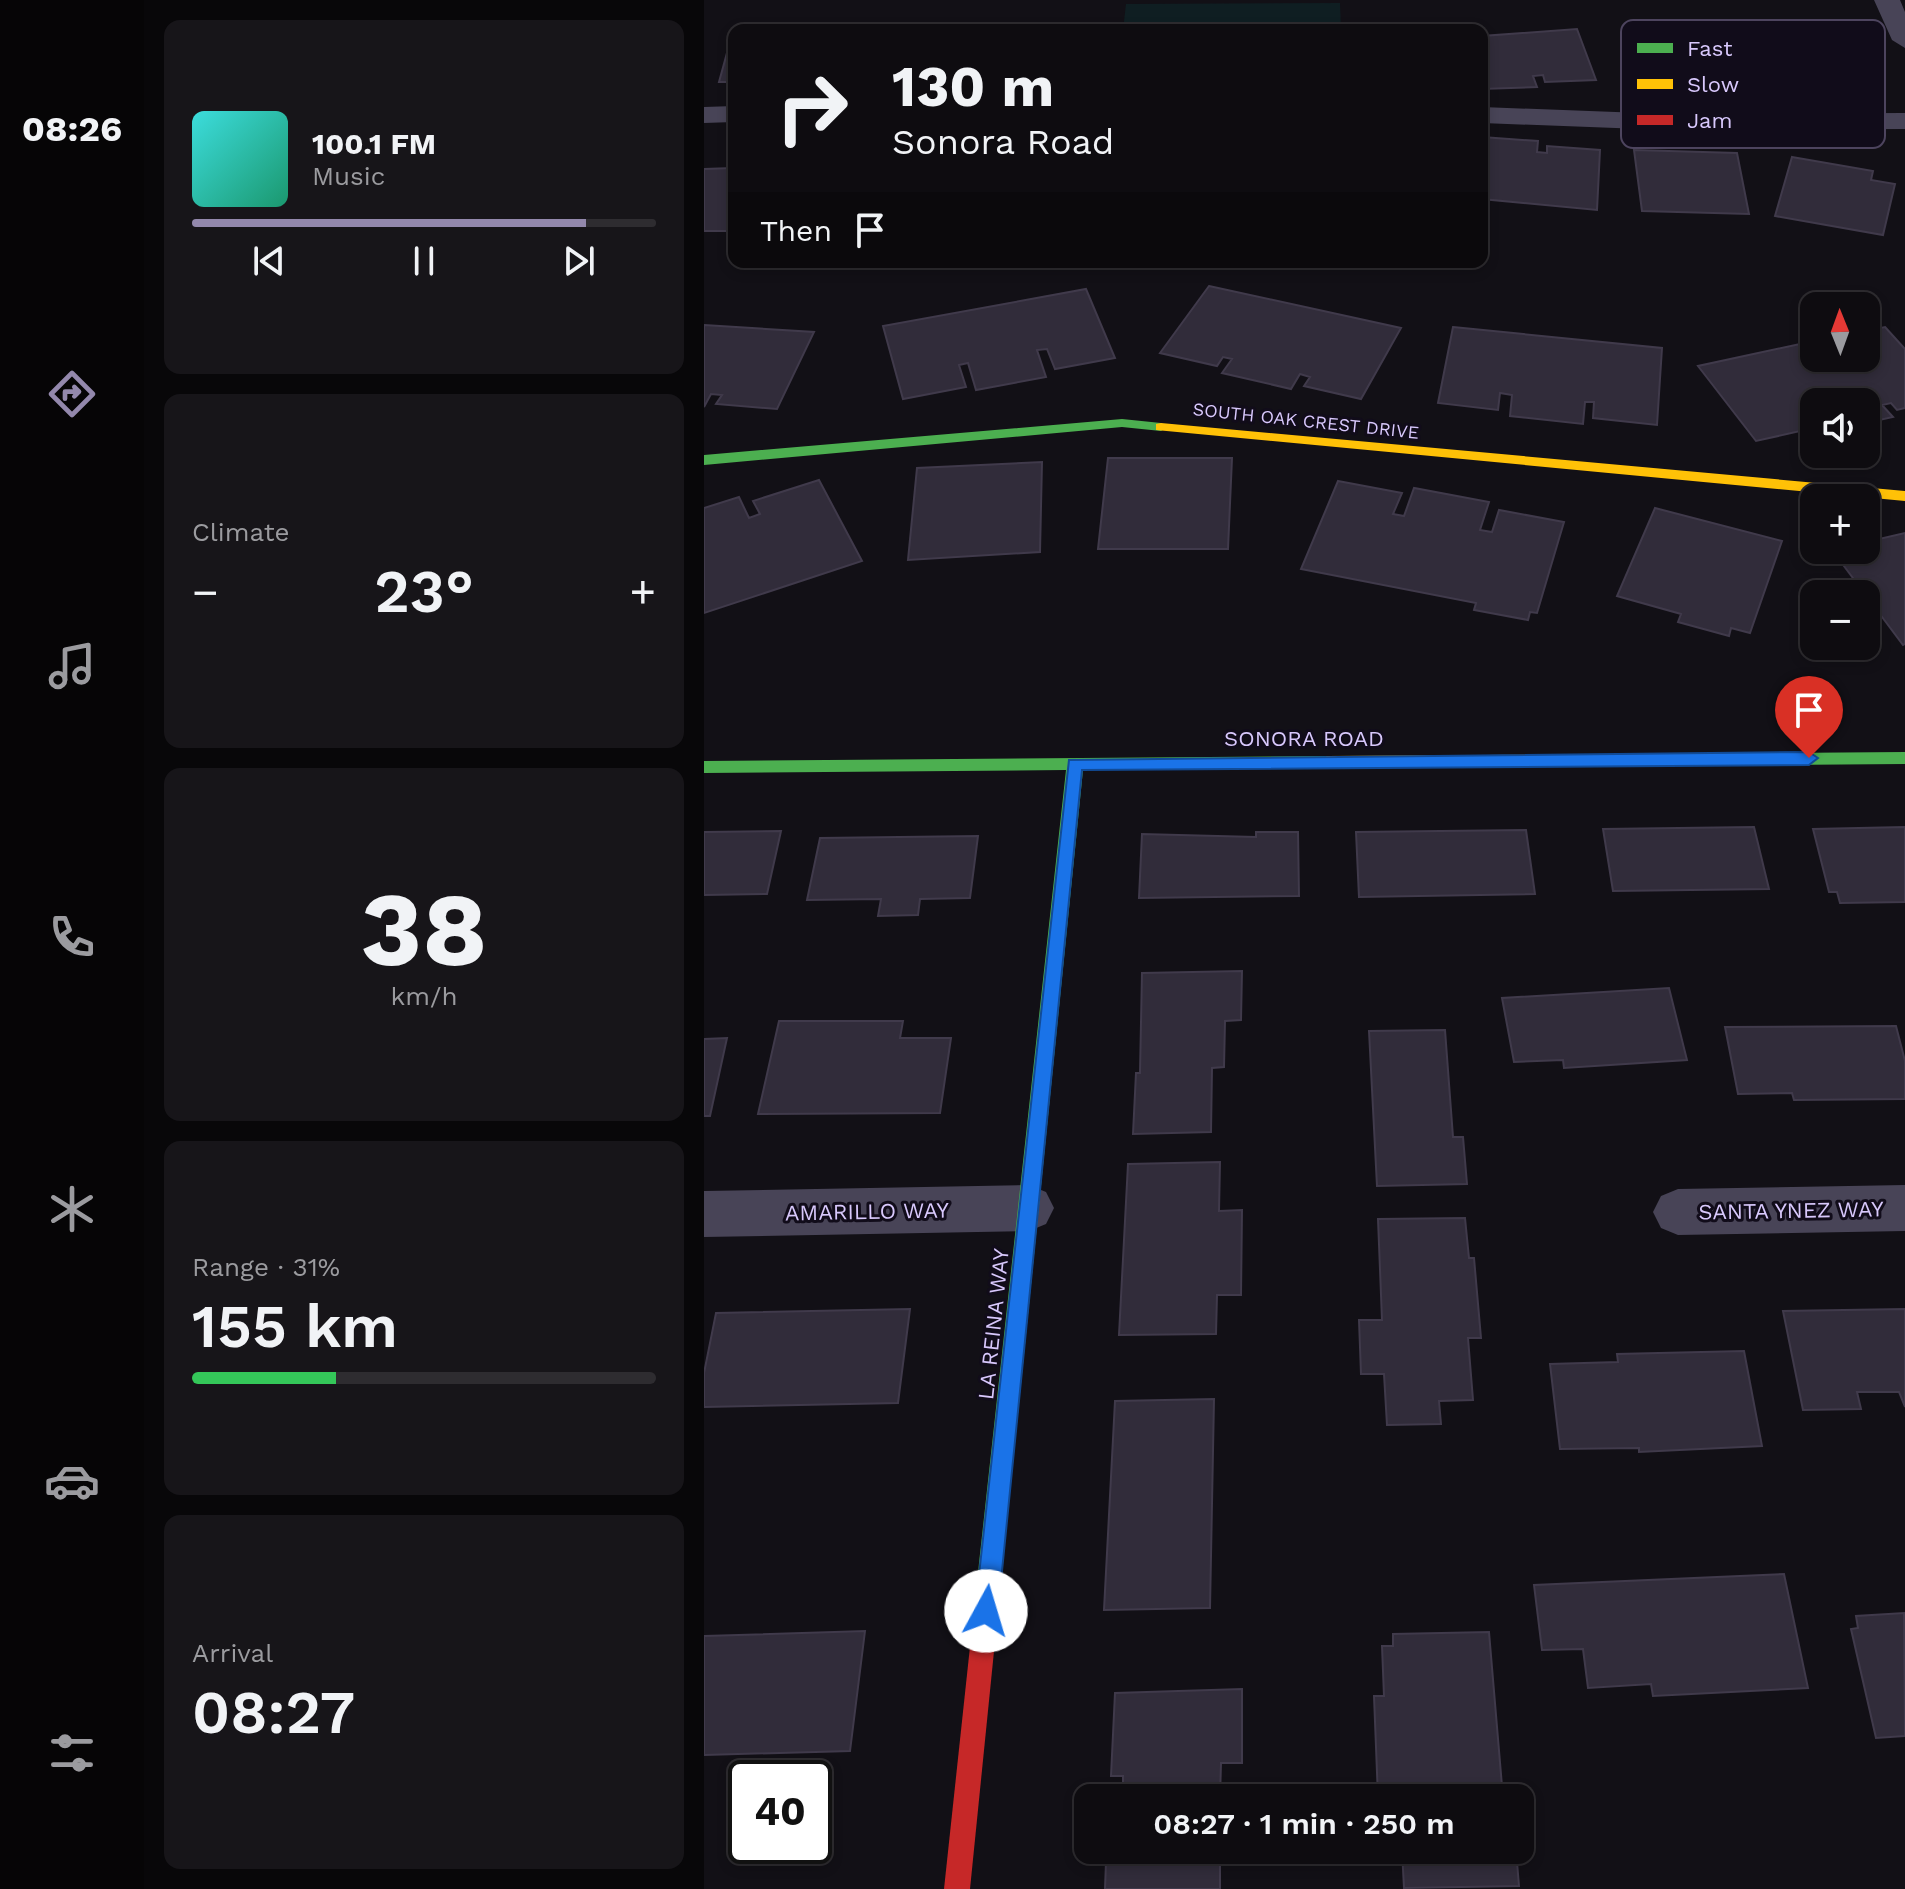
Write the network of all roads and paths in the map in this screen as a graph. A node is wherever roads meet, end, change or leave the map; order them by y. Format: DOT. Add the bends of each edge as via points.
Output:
graph roads {
  1 [pos="1887,0"];
  2 [pos="1905,40"];
  3 [pos="728,114"];
  4 [pos="704,115"];
  5 [pos="1488,115"];
  6 [pos="1621,120"];
  7 [pos="1885,121"];
  8 [pos="1905,121"];
  9 [pos="704,460"];
  10 [pos="1905,496"];
  11 [pos="1905,758"];
  12 [pos="1075,764"];
  13 [pos="704,767"];
  14 [pos="1029,1208"];
  15 [pos="1905,1208"];
  16 [pos="1678,1212"];
  17 [pos="704,1214"];
  18 [pos="957,1889"];
  1 -- 2 [label="street"];
  3 -- 4 [label="street"];
  5 -- 6 [label="street"];
  7 -- 8 [label="street"];
  9 -- 10 [label="street, SOUTH OAK CREST DRIVE" via="1122,423"];
  11 -- 12 [label="street, SONORA ROAD"];
  12 -- 13 [label="street, SONORA ROAD"];
  12 -- 14 [label="street, LA REINA WAY"];
  14 -- 17 [label="street, AMARILLO WAY"];
  14 -- 18 [label="street, LA REINA WAY"];
  15 -- 16 [label="street, SANTA YNEZ WAY"];
}
